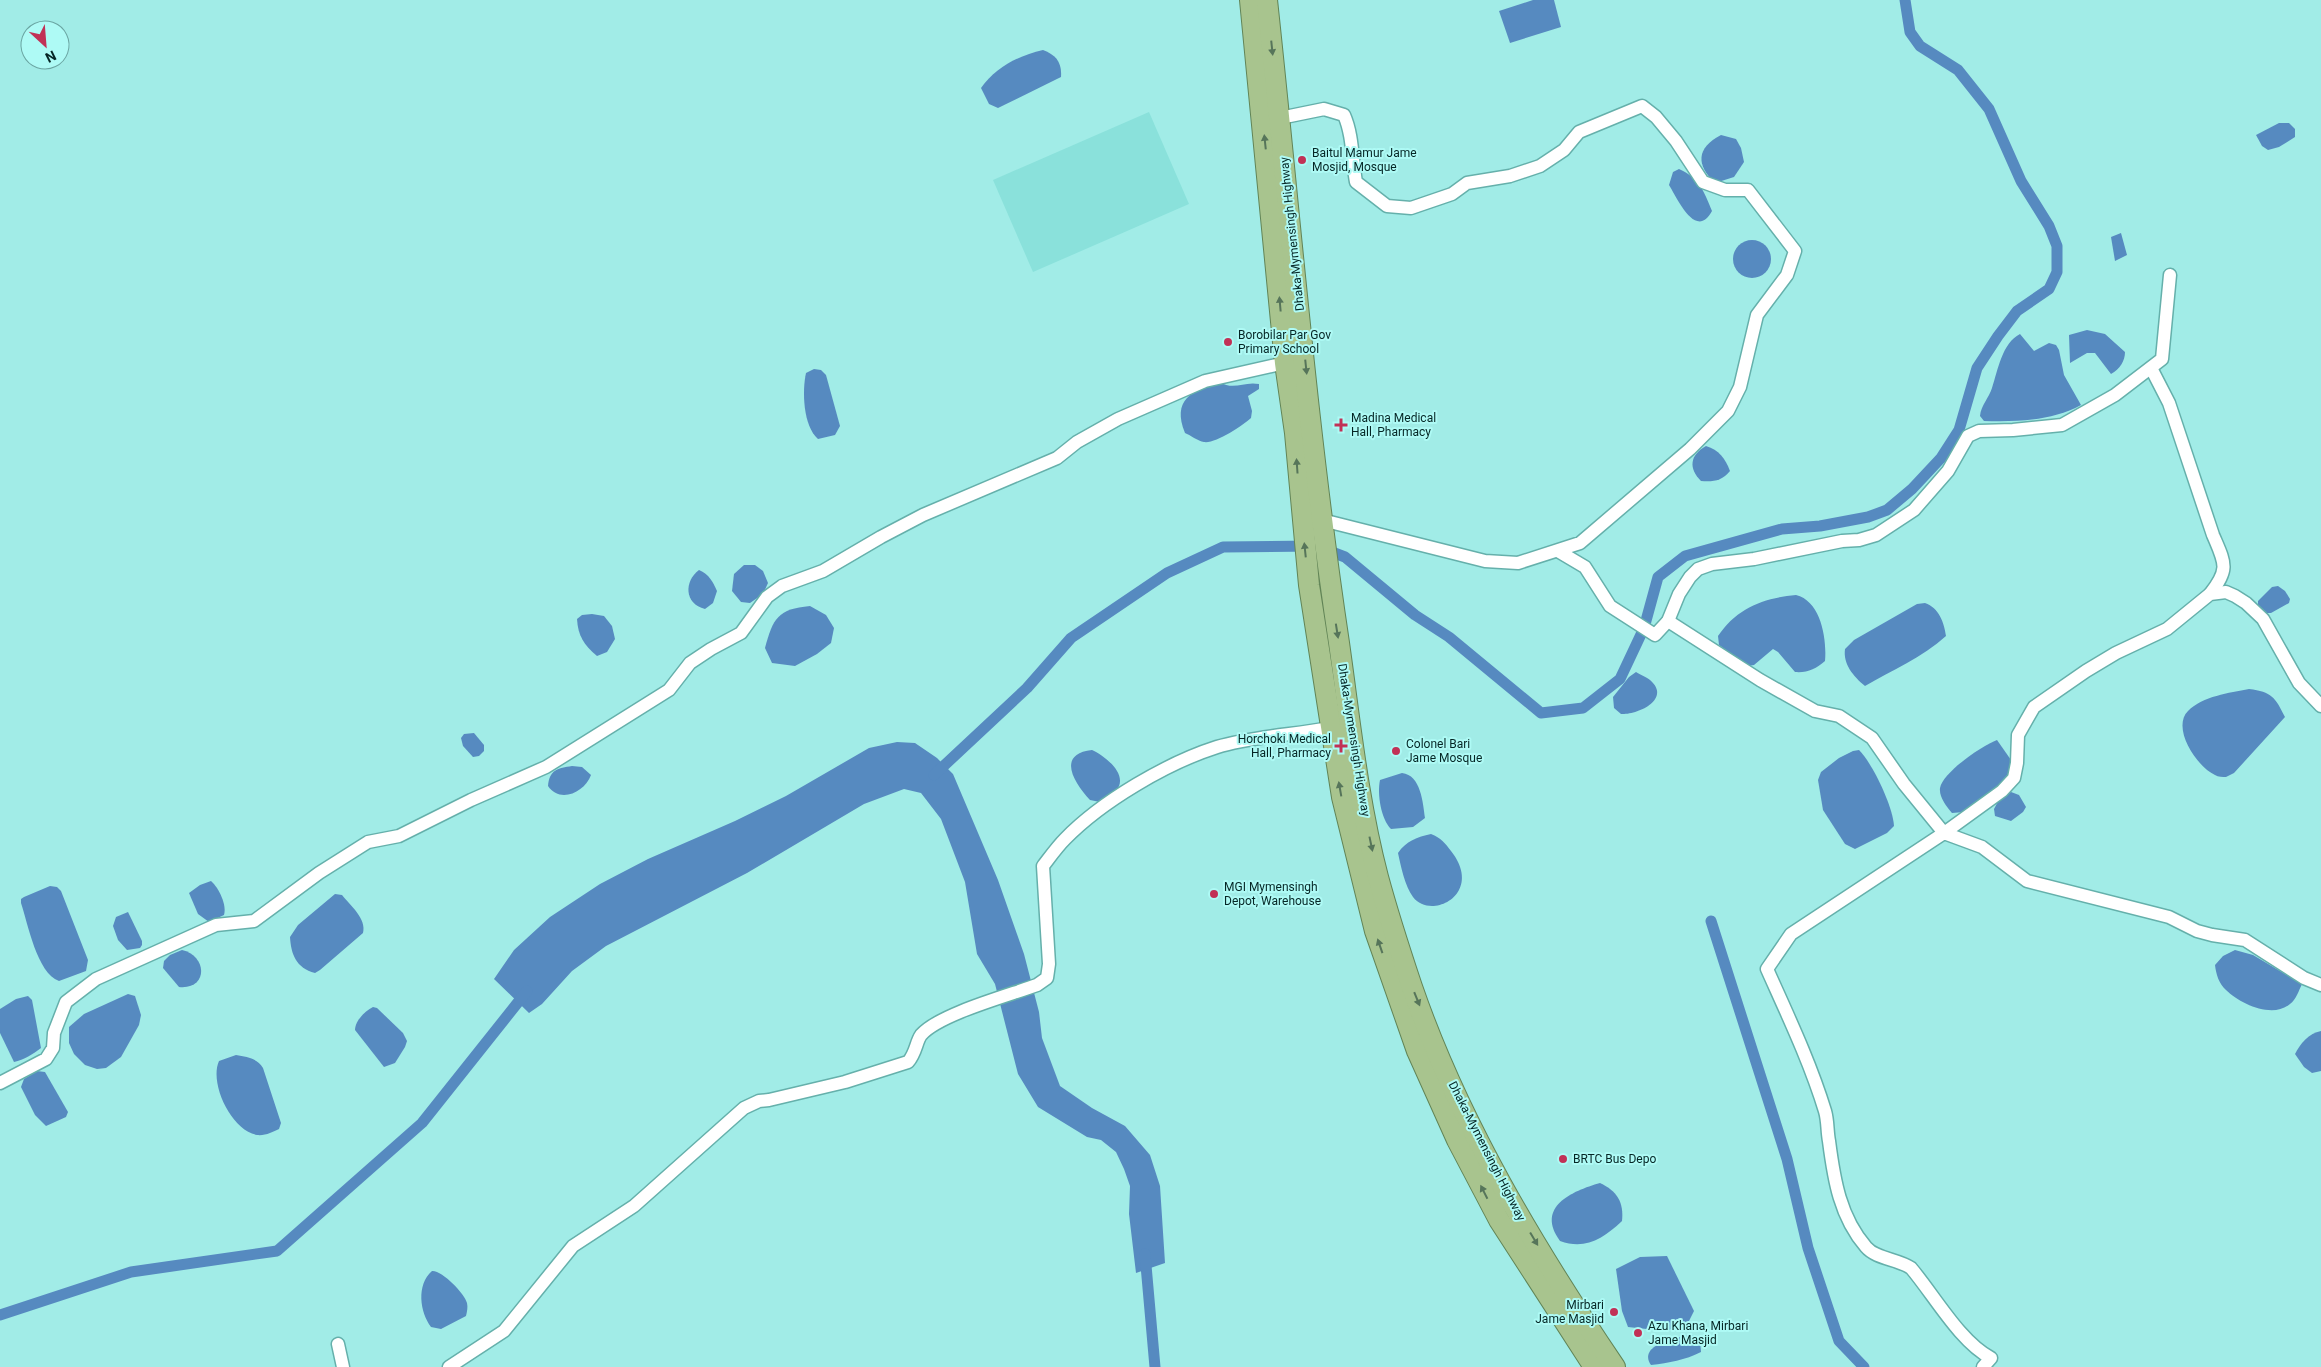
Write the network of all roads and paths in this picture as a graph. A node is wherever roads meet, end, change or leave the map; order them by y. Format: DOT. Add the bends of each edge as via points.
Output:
graph roads {
  1 [pos="1250,0"];
  2 [pos="1266,0"];
  3 [pos="1280,118"];
  4 [pos="2170,275"];
  5 [pos="1285,363"];
  6 [pos="2151,368"];
  7 [pos="1322,520"];
  8 [pos="1558,551"];
  9 [pos="2210,594"];
  10 [pos="1668,621"];
  11 [pos="2321,706"];
  12 [pos="1330,728"];
  13 [pos="1944,833"];
  14 [pos="2321,984"];
  15 [pos="0,1083"];
  16 [pos="338,1344"];
  17 [pos="343,1367"];
  18 [pos="449,1367"];
  19 [pos="1594,1367"];
  20 [pos="1615,1367"];
  21 [pos="1983,1367"];
  5 -- 1 [label="highway, Dhaka-Mymensingh Highway, one-way"];
  2 -- 3 [label="highway, Dhaka-Mymensingh Highway, one-way"];
  3 -- 7 [label="highway, Dhaka-Mymensingh Highway, one-way"];
  3 -- 8 [label="street" via="1324,109 1344,115 1350,128 1356,182 1387,206 1411,208 1452,194 1467,183 1510,176 1540,166 1564,150 1579,132 1642,106 1676,141 1703,182 1725,190 1748,190 1795,251 1786,275 1757,315 1740,387 1728,411 1690,449 1580,543"];
  4 -- 6 [label="street" via="2162,359"];
  12 -- 5 [label="highway, Dhaka-Mymensingh Highway, one-way" via="1308,585 1295,433"];
  5 -- 15 [label="street" via="1205,381 1118,419 1077,442 1057,458 923,515 823,571 782,586 767,598 741,633 690,663 669,690 546,767 399,836 368,842 319,872 254,921 216,925 96,979 66,1002 54,1032 53,1048 46,1059"];
  6 -- 9 [label="street" via="2169,403 2222,556 2222,579"];
  6 -- 10 [label="street" via="2115,395 2062,425 1984,431 1968,436 1948,471 1914,510 1876,535 1698,569 1679,594"];
  7 -- 8 [label="street" via="1485,561 1518,563"];
  7 -- 20 [label="highway, Dhaka-Mymensingh Highway, one-way" via="1365,815 1378,876 1413,990 1457,1097 1514,1207 1583,1321"];
  8 -- 10 [label="street" via="1585,567 1610,606 1632,621 1655,635"];
  9 -- 11 [label="street" via="2226,592 2235,596 2263,619 2299,683"];
  9 -- 13 [label="street" via="2167,629 2108,658 2034,707 2018,735 2014,778 2002,791"];
  10 -- 13 [label="street" via="1760,680 1815,711 1840,716 1872,738"];
  12 -- 18 [label="street" via="1219,747 1184,759 1091,817 1064,840 1043,866 1047,978 1037,985 932,1027 920,1036 915,1055 908,1062 845,1082 759,1101 744,1108 634,1206 573,1246 504,1331"];
  19 -- 12 [label="highway, Dhaka-Mymensingh Highway, one-way" via="1499,1220 1416,1051 1375,931 1342,797"];
  13 -- 14 [label="street" via="1982,847 2027,881 2169,917 2212,936 2245,940 2304,978"];
  13 -- 21 [label="street" via="1791,934 1767,970 1811,1069 1826,1113 1836,1188 1846,1216 1868,1250 1911,1268 1978,1352 1991,1358"];
  16 -- 17 [label="street"];
}
